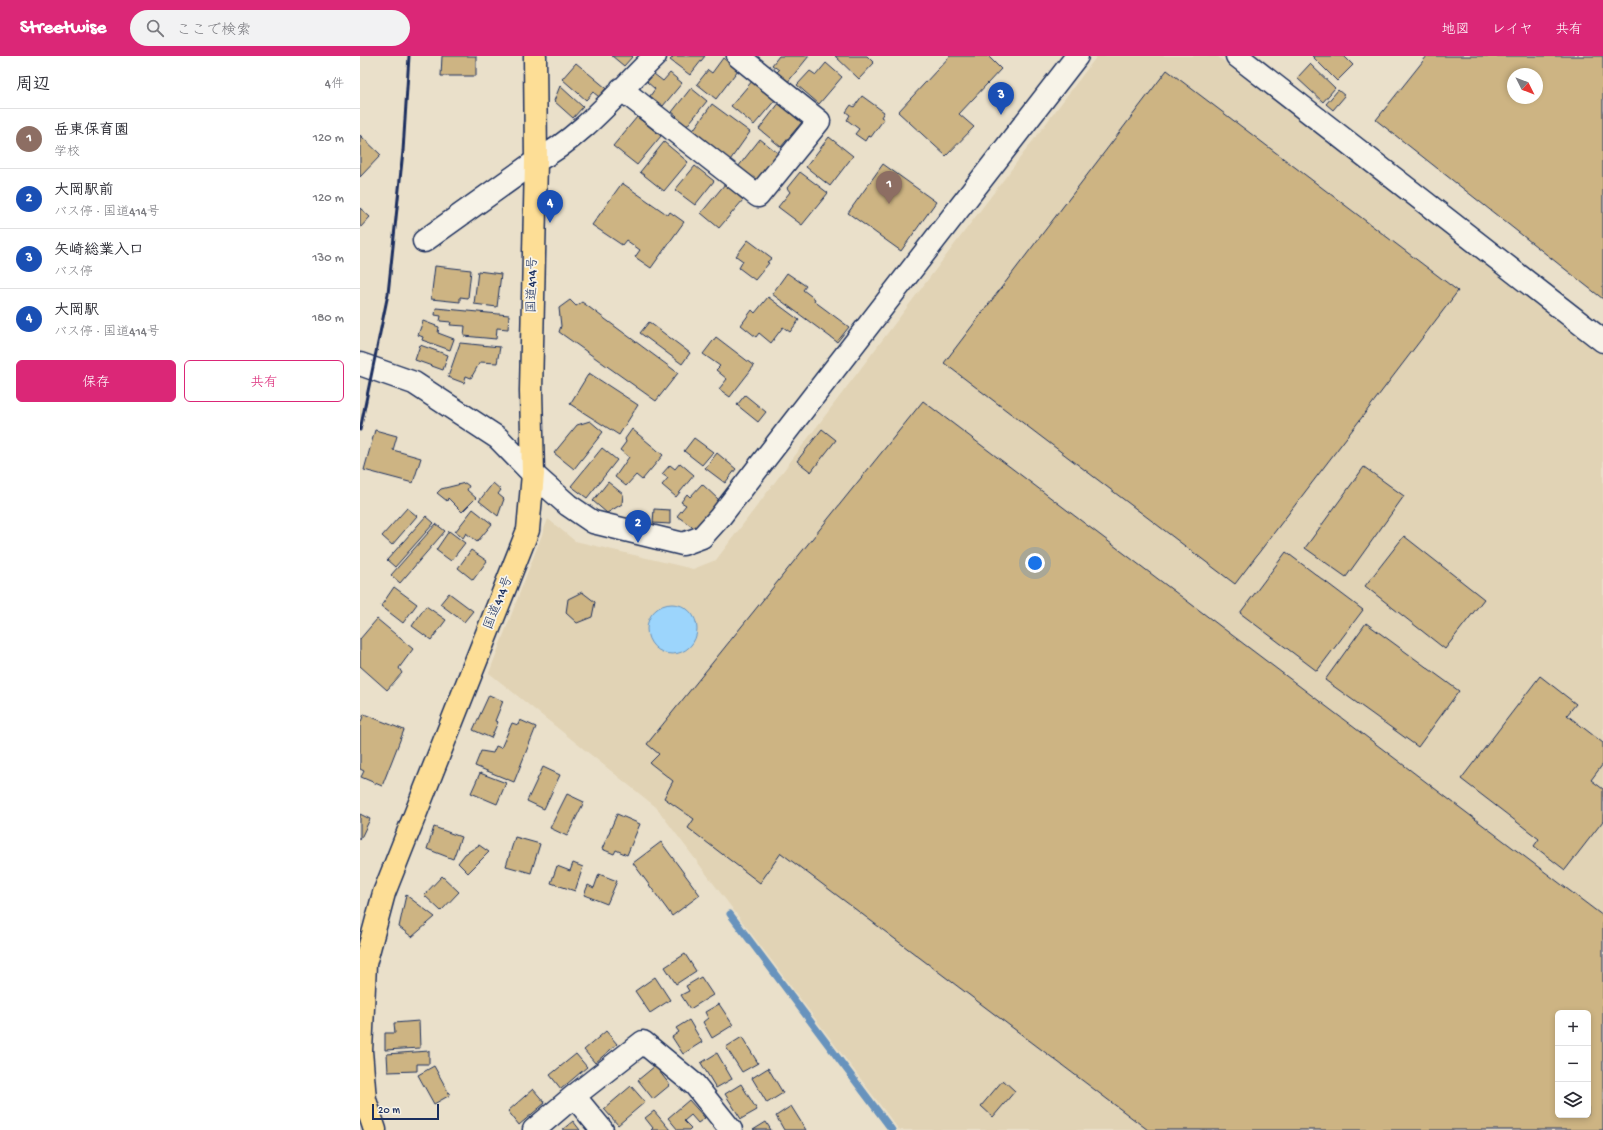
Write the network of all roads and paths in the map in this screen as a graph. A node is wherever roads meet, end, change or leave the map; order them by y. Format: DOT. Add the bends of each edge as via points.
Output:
graph roads {
  1 [pos="535,56"];
  2 [pos="656,56"];
  3 [pos="738,56"];
  4 [pos="1077,56"];
  5 [pos="1237,56"];
  6 [pos="621,89"];
  7 [pos="536,161"];
  8 [pos="424,241"];
  9 [pos="1603,341"];
  10 [pos="360,364"];
  11 [pos="533,474"];
  12 [pos="574,1096"];
  13 [pos="375,1130"];
  14 [pos="534,1130"];
  15 [pos="602,1130"];
  16 [pos="731,1130"];
  1 -- 7 [label="highway, 国道414号"];
  2 -- 6 [label="street"];
  3 -- 6 [label="street" via="820,121 758,196"];
  4 -- 11 [label="street" via="702,537 683,544 593,522 568,505"];
  5 -- 9 [label="street"];
  6 -- 7 [label="street" via="554,151"];
  7 -- 8 [label="street"];
  7 -- 11 [label="highway, 国道414号" via="531,391"];
  10 -- 11 [label="street" via="414,383 498,438"];
  11 -- 13 [label="highway, 国道414号" via="528,530 384,893 365,964 361,1051 366,1100"];
  12 -- 14 [label="street"];
  12 -- 15 [label="street"];
  12 -- 16 [label="street" via="643,1042 695,1085"];
}
